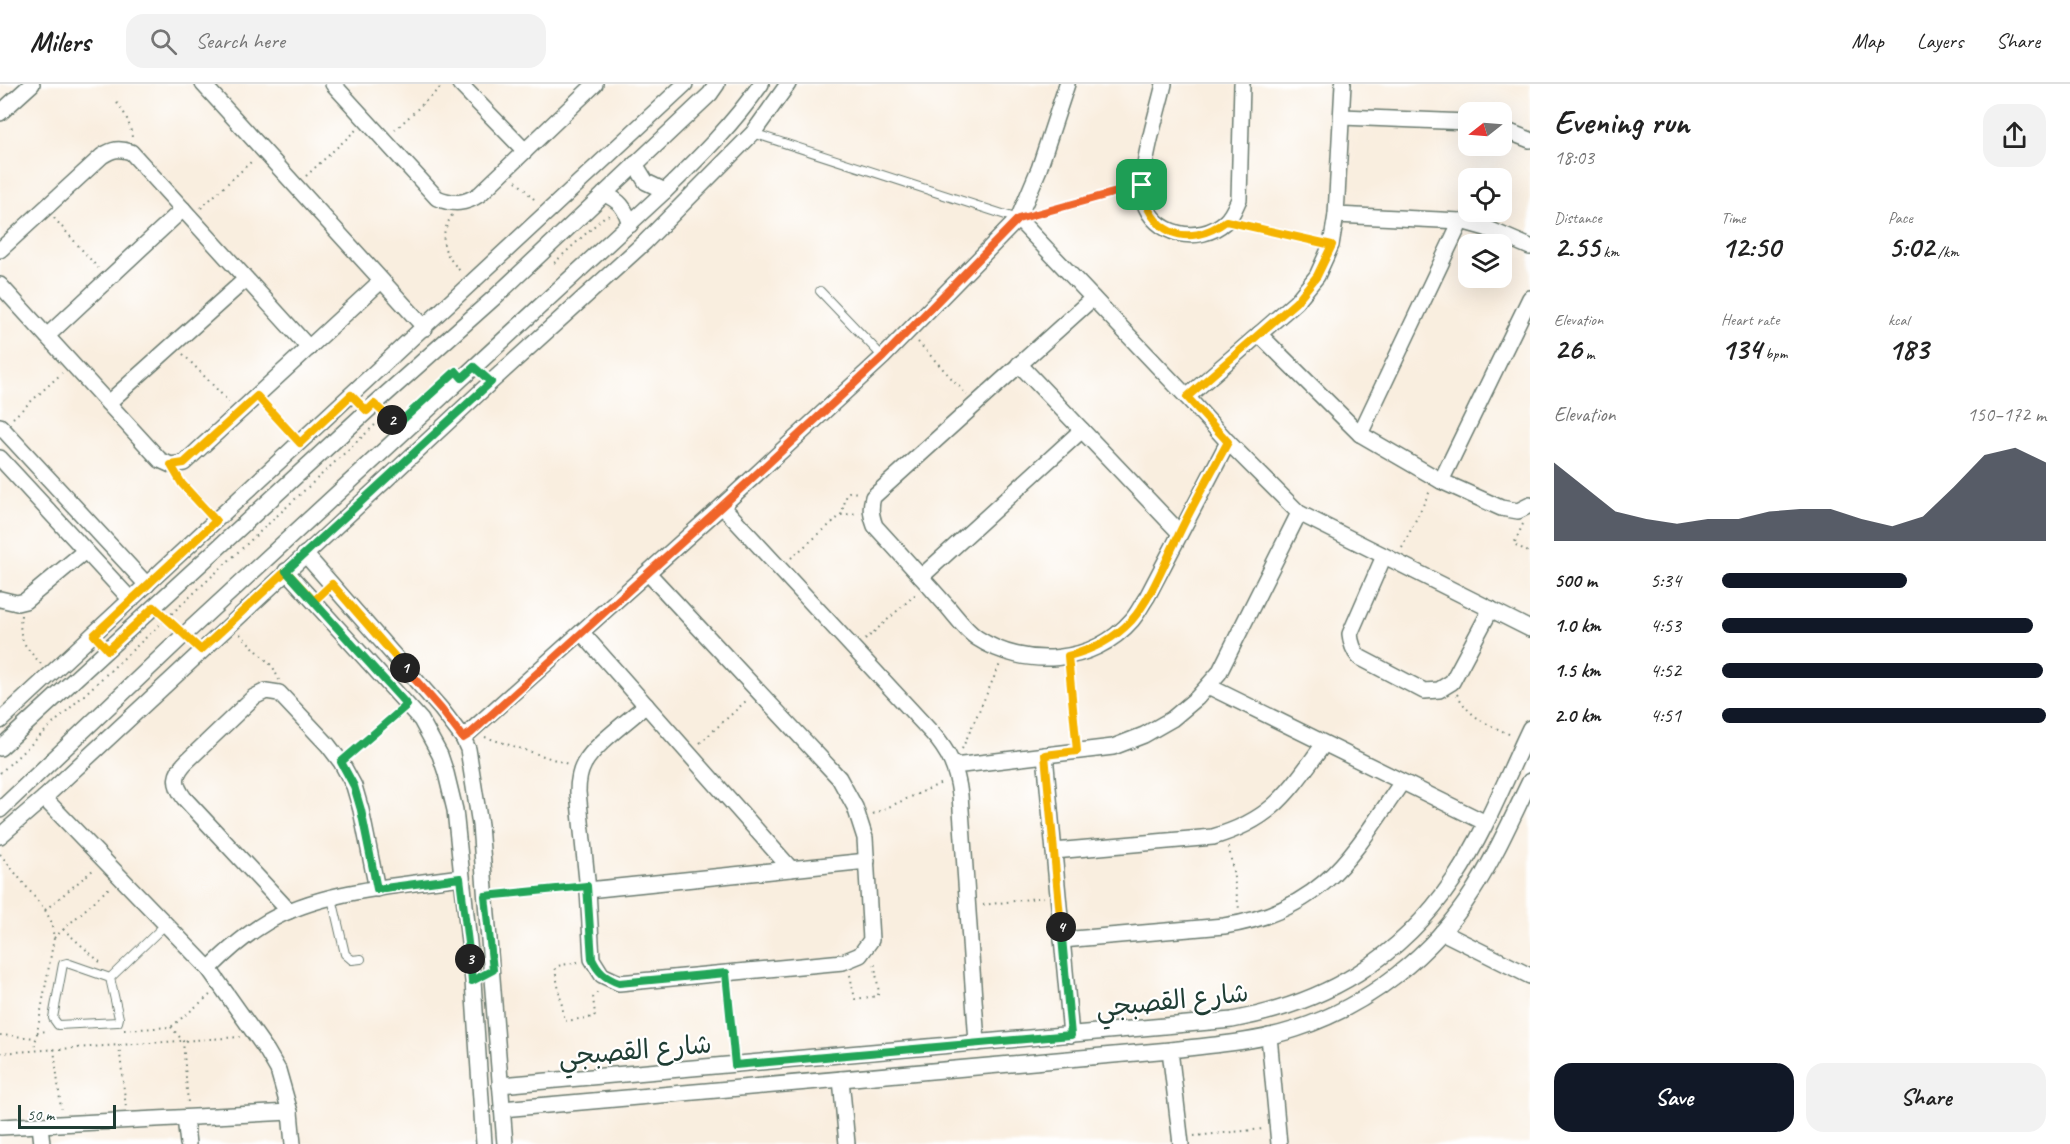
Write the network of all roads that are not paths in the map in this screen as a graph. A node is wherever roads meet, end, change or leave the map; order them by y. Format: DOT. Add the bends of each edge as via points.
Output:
graph roads {
  1 [pos="32,84"];
  2 [pos="202,84"];
  3 [pos="333,84"];
  4 [pos="460,84"];
  5 [pos="594,84"];
  6 [pos="685,84"];
  7 [pos="717,84"];
  8 [pos="761,84"];
  9 [pos="788,84"];
  10 [pos="1067,84"];
  11 [pos="1164,84"];
  12 [pos="1242,84"];
  13 [pos="1343,84"];
  14 [pos="744,109"];
  15 [pos="0,113"];
  16 [pos="1342,117"];
  17 [pos="764,120"];
  18 [pos="1458,122"];
  19 [pos="753,133"];
  20 [pos="1512,133"];
  21 [pos="1530,140"];
  22 [pos="525,151"];
  23 [pos="635,164"];
  24 [pos="665,191"];
  25 [pos="604,194"];
  26 [pos="187,214"];
  27 [pos="1336,215"];
  28 [pos="1018,219"];
  29 [pos="1458,221"];
  30 [pos="1461,222"];
  31 [pos="1465,222"];
  32 [pos="630,225"];
  33 [pos="1530,247"];
  34 [pos="0,250"];
  35 [pos="246,279"];
  36 [pos="381,281"];
  37 [pos="474,281"];
  38 [pos="0,285"];
  39 [pos="820,291"];
  40 [pos="495,297"];
  41 [pos="1093,298"];
  42 [pos="1530,298"];
  43 [pos="424,328"];
  44 [pos="1259,334"];
  45 [pos="47,336"];
  46 [pos="309,348"];
  47 [pos="883,357"];
  48 [pos="1019,363"];
  49 [pos="474,367"];
  50 [pos="491,382"];
  51 [pos="351,395"];
  52 [pos="1187,397"];
  53 [pos="108,403"];
  54 [pos="373,413"];
  55 [pos="1,427"];
  56 [pos="1082,430"];
  57 [pos="1360,434"];
  58 [pos="1228,442"];
  59 [pos="1,460"];
  60 [pos="1438,479"];
  61 [pos="722,506"];
  62 [pos="1528,511"];
  63 [pos="1299,513"];
  64 [pos="1179,532"];
  65 [pos="85,550"];
  66 [pos="305,554"];
  67 [pos="1390,559"];
  68 [pos="123,560"];
  69 [pos="286,571"];
  70 [pos="648,573"];
  71 [pos="107,574"];
  72 [pos="924,581"];
  73 [pos="332,584"];
  74 [pos="147,585"];
  75 [pos="0,599"];
  76 [pos="131,600"];
  77 [pos="314,601"];
  78 [pos="1491,609"];
  79 [pos="1530,629"];
  80 [pos="582,633"];
  81 [pos="185,634"];
  82 [pos="94,635"];
  83 [pos="108,650"];
  84 [pos="201,650"];
  85 [pos="1208,686"];
  86 [pos="646,705"];
  87 [pos="0,722"];
  88 [pos="1527,735"];
  89 [pos="467,736"];
  90 [pos="1324,744"];
  91 [pos="0,748"];
  92 [pos="1045,755"];
  93 [pos="956,771"];
  94 [pos="1402,782"];
  95 [pos="1530,782"];
  96 [pos="44,798"];
  97 [pos="1,807"];
  98 [pos="1484,822"];
  99 [pos="0,836"];
  100 [pos="1054,851"];
  101 [pos="867,861"];
  102 [pos="791,869"];
  103 [pos="460,878"];
  104 [pos="587,888"];
  105 [pos="377,889"];
  106 [pos="332,898"];
  107 [pos="289,910"];
  108 [pos="166,924"];
  109 [pos="1442,932"];
  110 [pos="1062,940"];
  111 [pos="361,959"];
  112 [pos="209,969"];
  113 [pos="493,970"];
  114 [pos="1530,976"];
  115 [pos="112,977"];
  116 [pos="472,981"];
  117 [pos="1071,1035"];
  118 [pos="1269,1036"];
  119 [pos="977,1043"];
  120 [pos="1170,1050"];
  121 [pos="895,1051"];
  122 [pos="897,1074"];
  123 [pos="841,1079"];
  124 [pos="543,1083"];
  125 [pos="500,1085"];
  126 [pos="546,1105"];
  127 [pos="502,1108"];
  128 [pos="290,1112"];
  129 [pos="187,1118"];
  130 [pos="40,1125"];
  131 [pos="0,1127"];
  132 [pos="1179,1142"];
  133 [pos="42,1144"];
  134 [pos="188,1144"];
  135 [pos="293,1144"];
  136 [pos="484,1144"];
  137 [pos="505,1144"];
  138 [pos="847,1144"];
  139 [pos="1279,1144"];
  1 -- 15 [label="street"];
  2 -- 36 [label="street"];
  3 -- 22 [label="street" via="437,198 448,203 470,200 480,194"];
  4 -- 22 [label="street"];
  5 -- 22 [label="street"];
  6 -- 37 [label="street"];
  7 -- 23 [label="street"];
  8 -- 14 [label="street"];
  9 -- 17 [label="street"];
  10 -- 28 [label="street"];
  11 -- 12 [label="street" via="1142,185 1144,201 1151,216 1164,228 1196,236 1213,231 1226,221 1239,199"];
  13 -- 16 [label="street"];
  14 -- 17 [label="street"];
  14 -- 24 [label="street"];
  16 -- 18 [label="street"];
  16 -- 27 [label="street"];
  17 -- 19 [label="street"];
  19 -- 28 [label="lane"];
  19 -- 50 [label="street" via="645,242"];
  20 -- 21 [label="street"];
  23 -- 24 [label="street" via="646,182"];
  23 -- 25 [label="street"];
  24 -- 32 [label="street"];
  25 -- 32 [label="street" via="622,205"];
  25 -- 40 [label="street"];
  26 -- 34 [label="street" via="131,152 121,148 111,150"];
  26 -- 35 [label="street"];
  26 -- 45 [label="street"];
  27 -- 29 [label="street"];
  27 -- 44 [label="street" via="1332,245 1317,276 1296,302"];
  28 -- 41 [label="street"];
  28 -- 47 [label="street"];
  30 -- 57 [label="street"];
  31 -- 33 [label="street"];
  32 -- 49 [label="street"];
  35 -- 46 [label="street"];
  35 -- 53 [label="street"];
  36 -- 43 [label="street"];
  36 -- 46 [label="street"];
  37 -- 40 [label="street"];
  37 -- 43 [label="street"];
  38 -- 45 [label="street"];
  39 -- 47 [label="lane"];
  40 -- 54 [label="street"];
  41 -- 48 [label="street"];
  41 -- 52 [label="street"];
  42 -- 60 [label="street"];
  43 -- 51 [label="street"];
  44 -- 52 [label="street"];
  44 -- 57 [label="street"];
  45 -- 53 [label="street"];
  46 -- 53 [label="street" via="184,463 171,465 160,460"];
  47 -- 61 [label="street"];
  48 -- 56 [label="street"];
  48 -- 72 [label="street" via="874,495 870,506 875,526"];
  49 -- 50 [label="street"];
  49 -- 81 [label="street"];
  50 -- 66 [label="street"];
  51 -- 54 [label="street"];
  51 -- 74 [label="street"];
  52 -- 58 [label="street"];
  54 -- 83 [label="street" via="260,509"];
  55 -- 68 [label="street"];
  56 -- 64 [label="street"];
  56 -- 72 [label="street"];
  57 -- 60 [label="street"];
  58 -- 63 [label="street"];
  58 -- 64 [label="street"];
  59 -- 65 [label="street"];
  60 -- 62 [label="street" via="1509,511"];
  61 -- 70 [label="street"];
  61 -- 93 [label="street" via="943,746"];
  63 -- 67 [label="street"];
  63 -- 85 [label="street" via="1219,673"];
  64 -- 72 [label="street" via="1131,621 1110,639 1084,652 1056,659 1005,653 975,637"];
  65 -- 71 [label="street"];
  65 -- 75 [label="street" via="25,601"];
  66 -- 69 [label="street"];
  66 -- 73 [label="street"];
  67 -- 78 [label="street"];
  67 -- 78 [label="street" via="1350,634 1354,650 1359,657 1424,691 1439,690 1452,682"];
  68 -- 71 [label="street"];
  68 -- 74 [label="street"];
  69 -- 77 [label="street"];
  69 -- 84 [label="street"];
  70 -- 80 [label="street"];
  70 -- 101 [label="street" via="838,778 860,820"];
  71 -- 76 [label="street"];
  73 -- 77 [label="street"];
  73 -- 89 [label="street"];
  74 -- 76 [label="street"];
  76 -- 82 [label="street"];
  77 -- 103 [label="street" via="421,720 431,737 446,773 455,810"];
  78 -- 79 [label="street"];
  80 -- 86 [label="street"];
  80 -- 89 [label="street"];
  81 -- 84 [label="street"];
  81 -- 97 [label="street"];
  82 -- 83 [label="street"];
  82 -- 87 [label="street"];
  83 -- 91 [label="street"];
  84 -- 96 [label="street"];
  85 -- 90 [label="street"];
  85 -- 92 [label="street" via="1172,719 1144,735 1113,747"];
  86 -- 102 [label="street"];
  86 -- 104 [label="street" via="592,752 582,768 578,792"];
  88 -- 98 [label="street, شارع القصبجي"];
  89 -- 113 [label="street" via="480,825"];
  90 -- 94 [label="street"];
  90 -- 100 [label="street" via="1284,799 1248,824 1227,833"];
  92 -- 93 [label="street"];
  92 -- 100 [label="street"];
  93 -- 119 [label="street"];
  94 -- 98 [label="street"];
  94 -- 110 [label="street" via="1331,878 1304,899 1274,914 1241,924"];
  95 -- 109 [label="street, شارع القصبجي" via="1473,892"];
  96 -- 99 [label="street"];
  96 -- 108 [label="street"];
  98 -- 117 [label="street, شارع القصبجي" via="1455,878 1430,910 1395,946 1319,995 1262,1015 1232,1020"];
  100 -- 110 [label="street"];
  101 -- 102 [label="street"];
  101 -- 104 [label="street" via="871,940 860,955 848,961 726,973 619,983 610,980 592,959"];
  102 -- 104 [label="street"];
  103 -- 105 [label="street"];
  103 -- 116 [label="street"];
  105 -- 106 [label="street"];
  105 -- 107 [label="street" via="361,810 341,762 279,693 266,691 254,697 180,768 176,779 184,798"];
  106 -- 107 [label="street"];
  106 -- 111 [label="lane" via="345,954 352,960"];
  107 -- 112 [label="street" via="246,935"];
  108 -- 112 [label="street"];
  108 -- 115 [label="lane"];
  109 -- 114 [label="street"];
  109 -- 118 [label="street, شارع القصبجي" via="1382,986 1327,1017"];
  110 -- 117 [label="street"];
  112 -- 128 [label="street" via="278,1070"];
  113 -- 116 [label="street"];
  113 -- 125 [label="street"];
  115 -- 115 [label="lane" via="63,964 55,1022 118,1022"];
  116 -- 136 [label="street"];
  117 -- 119 [label="street, شارع القصبجي"];
  118 -- 120 [label="street, شارع القصبجي"];
  118 -- 139 [label="street"];
  119 -- 121 [label="street, شارع القصبجي"];
  120 -- 122 [label="street, شارع القصبجي"];
  120 -- 132 [label="street"];
  121 -- 122 [label="street"];
  121 -- 124 [label="street, شارع القصبجي"];
  122 -- 123 [label="street, شارع القصبجي"];
  123 -- 126 [label="street, شارع القصبجي"];
  123 -- 138 [label="street"];
  124 -- 125 [label="street, شارع القصبجي"];
  124 -- 126 [label="street"];
  125 -- 127 [label="street"];
  126 -- 127 [label="street, شارع القصبجي"];
  127 -- 137 [label="street"];
  128 -- 129 [label="street"];
  128 -- 135 [label="street"];
  129 -- 130 [label="street"];
  129 -- 134 [label="street"];
  130 -- 131 [label="street"];
  130 -- 133 [label="street"];
}
